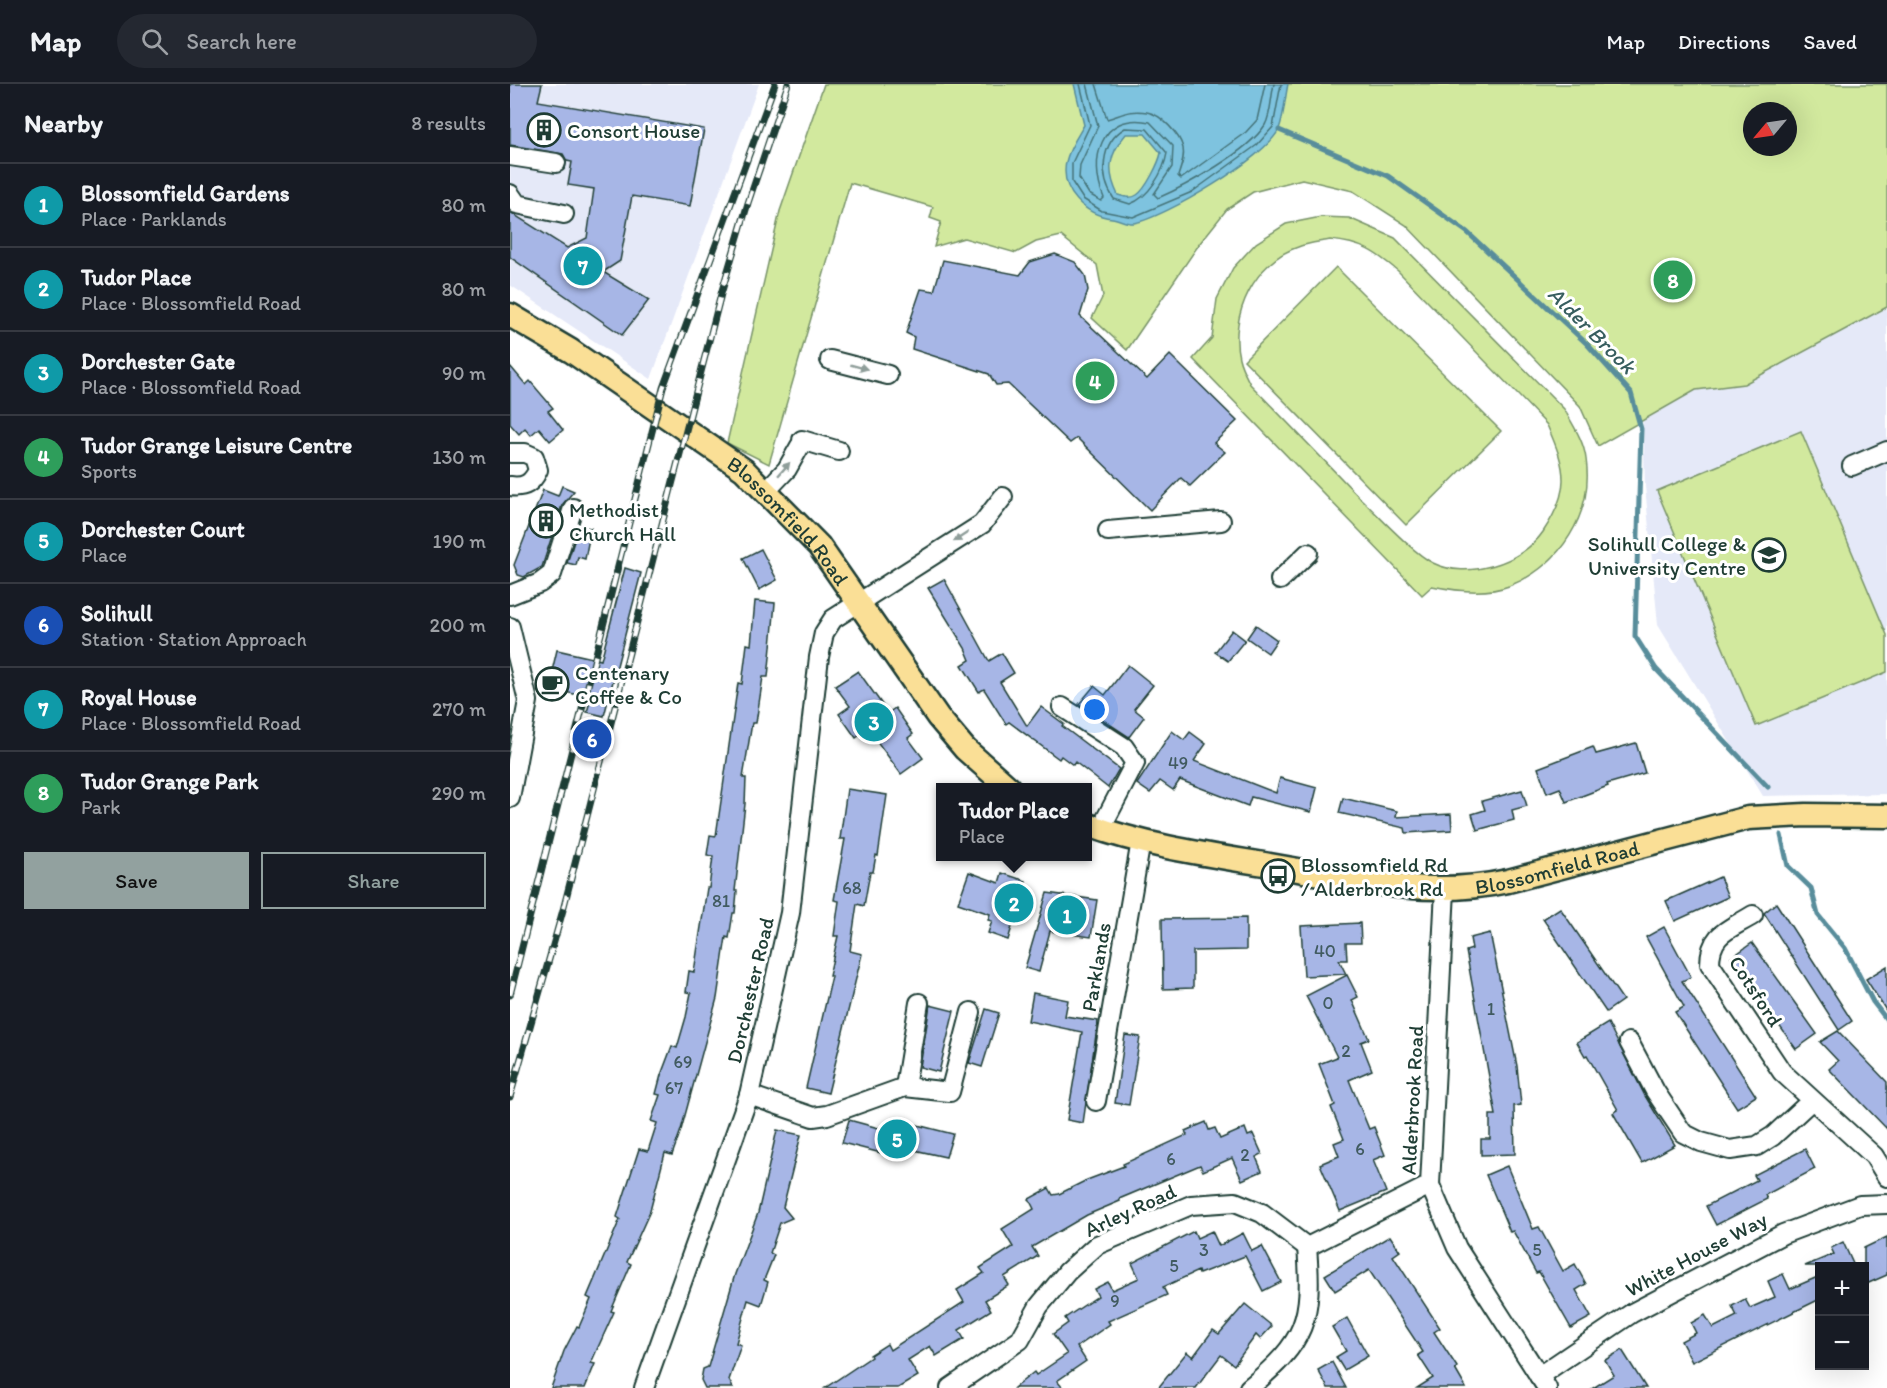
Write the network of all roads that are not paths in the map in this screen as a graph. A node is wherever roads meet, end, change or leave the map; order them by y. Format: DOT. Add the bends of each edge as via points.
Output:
graph roads {
  1 [pos="510,156"];
  2 [pos="556,163"];
  3 [pos="510,194"];
  4 [pos="564,214"];
  5 [pos="510,315"];
  6 [pos="830,360"];
  7 [pos="888,375"];
  8 [pos="839,451"];
  9 [pos="1887,451"];
  10 [pos="510,453"];
  11 [pos="1852,466"];
  12 [pos="510,486"];
  13 [pos="766,491"];
  14 [pos="1003,497"];
  15 [pos="573,508"];
  16 [pos="1221,521"];
  17 [pos="1108,531"];
  18 [pos="1308,553"];
  19 [pos="1281,580"];
  20 [pos="510,596"];
  21 [pos="860,604"];
  22 [pos="510,627"];
  23 [pos="1062,707"];
  24 [pos="1003,783"];
  25 [pos="510,798"];
  26 [pos="1887,816"];
  27 [pos="1094,828"];
  28 [pos="1141,841"];
  29 [pos="1445,890"];
  30 [pos="1753,915"];
  31 [pos="919,1003"];
  32 [pos="971,1012"];
  33 [pos="1629,1042"];
  34 [pos="905,1087"];
  35 [pos="749,1095"];
  36 [pos="1096,1101"];
  37 [pos="1811,1101"];
  38 [pos="1887,1177"];
  39 [pos="1430,1185"];
  40 [pos="1887,1204"];
  41 [pos="1307,1246"];
  42 [pos="1543,1382"];
  43 [pos="644,1388"];
  44 [pos="950,1388"];
  45 [pos="1249,1388"];
  1 -- 2 [label="street"];
  3 -- 4 [label="street" via="517,204"];
  5 -- 13 [label="main road, Blossomfield Road" via="571,351 727,456"];
  6 -- 7 [label="street, one-way"];
  13 -- 8 [label="street, one-way" via="787,469 801,443"];
  9 -- 11 [label="street"];
  10 -- 12 [label="street" via="534,457 538,470 526,485"];
  13 -- 21 [label="main road, Blossomfield Road" via="819,546"];
  14 -- 21 [label="street, Dorchester Road, one-way" via="982,524"];
  15 -- 20 [label="street" via="552,574"];
  16 -- 17 [label="street"];
  18 -- 19 [label="street"];
  21 -- 24 [label="main road, Blossomfield Road" via="938,717 965,750"];
  21 -- 35 [label="street, Dorchester Road" via="833,619 824,633 790,914"];
  22 -- 25 [label="street" via="528,701"];
  23 -- 27 [label="street" via="1124,747 1135,763"];
  26 -- 29 [label="main road, Blossomfield Road" via="1749,818 1508,881"];
  27 -- 28 [label="main road, Blossomfield Road"];
  28 -- 29 [label="main road, Blossomfield Road" via="1413,889"];
  28 -- 36 [label="street, Parklands"];
  29 -- 39 [label="street, Alderbrook Road"];
  30 -- 37 [label="street, Cotsford" via="1718,936 1710,947 1710,964 1782,1072"];
  31 -- 34 [label="street"];
  32 -- 34 [label="street" via="950,1092"];
  33 -- 37 [label="street" via="1683,1133 1701,1142 1730,1150 1757,1146"];
  34 -- 35 [label="street" via="813,1117"];
  35 -- 43 [label="street, Dorchester Road"];
  37 -- 38 [label="street" via="1874,1156"];
  39 -- 41 [label="street"];
  39 -- 42 [label="street, Alderbrook Road" via="1456,1248"];
  40 -- 42 [label="street, White House Way" via="1860,1205 1772,1239 1632,1313"];
  41 -- 44 [label="street, Arley Road" via="1262,1213 1235,1202 1191,1205 1097,1245 1067,1272 1039,1306 1020,1340"];
  41 -- 45 [label="street" via="1307,1317 1300,1335 1275,1366"];
}
